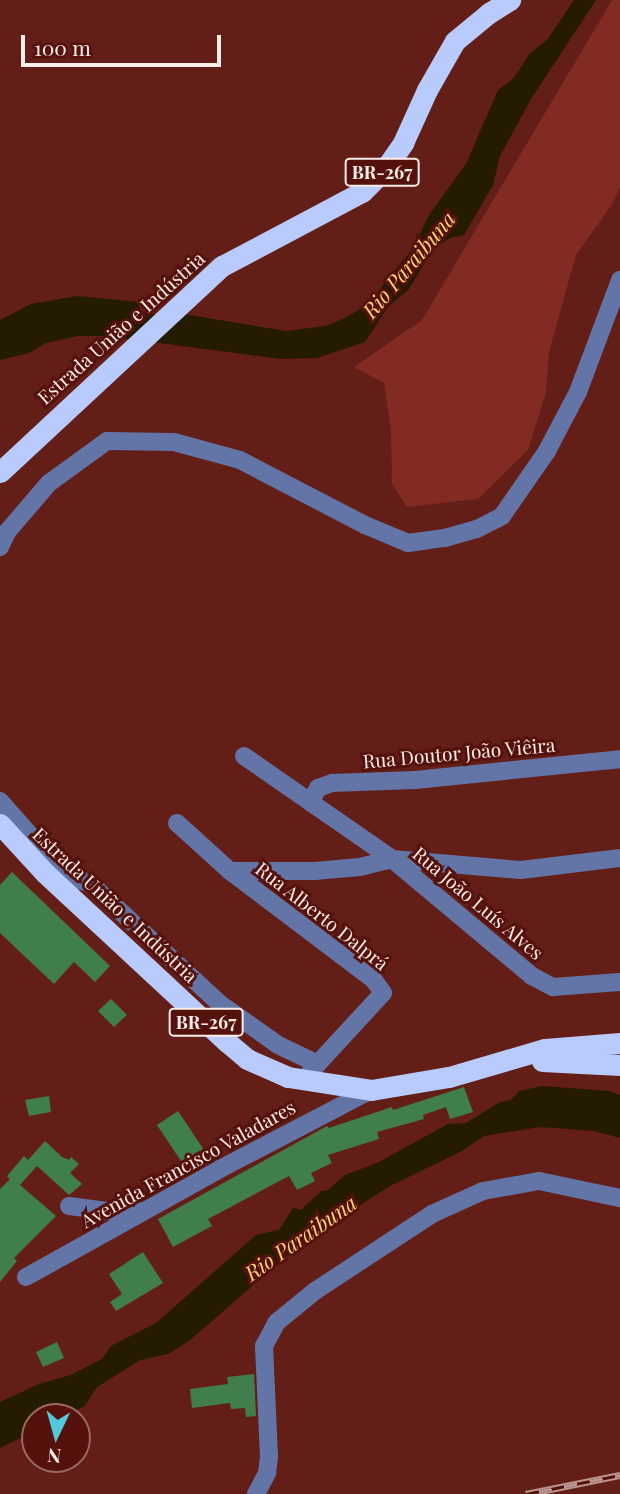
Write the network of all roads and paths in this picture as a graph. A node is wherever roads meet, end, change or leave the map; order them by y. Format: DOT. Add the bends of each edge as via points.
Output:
graph roads {
  1 [pos="510,0"];
  2 [pos="620,281"];
  3 [pos="0,472"];
  4 [pos="0,547"];
  5 [pos="244,756"];
  6 [pos="620,759"];
  7 [pos="0,801"];
  8 [pos="310,802"];
  9 [pos="177,822"];
  10 [pos="7,825"];
  11 [pos="620,858"];
  12 [pos="392,859"];
  13 [pos="230,871"];
  14 [pos="54,881"];
  15 [pos="620,982"];
  16 [pos="620,1043"];
  17 [pos="318,1064"];
  18 [pos="620,1065"];
  19 [pos="470,1070"];
  20 [pos="303,1080"];
  21 [pos="371,1090"];
  22 [pos="620,1198"];
  23 [pos="69,1206"];
  24 [pos="144,1211"];
  25 [pos="26,1277"];
  26 [pos="256,1494"];
  1 -- 3 [label="highway, Estrada União e Indústria / BR-267" via="456,41 403,143 362,192 222,266"];
  2 -- 4 [label="street" via="578,392 547,451 502,516 477,529 408,542 365,525 240,460 174,442 107,440 49,483 7,532"];
  5 -- 8 [label="street, Rua João Luís Alves"];
  6 -- 8 [label="street, Rua Doutor João Viêira" via="415,780 332,783 318,788"];
  7 -- 10 [label="street"];
  8 -- 12 [label="street, Rua João Luís Alves"];
  9 -- 13 [label="street, Rua Alberto Dalprá"];
  10 -- 14 [label="highway, Estrada União e Indústria / BR-267"];
  11 -- 12 [label="street" via="521,870"];
  12 -- 13 [label="street" via="315,871"];
  12 -- 15 [label="street, Rua João Luís Alves" via="532,976 553,987"];
  13 -- 17 [label="street, Rua Alberto Dalprá" via="373,979 383,993"];
  14 -- 17 [label="street" via="72,878 90,883 219,1003 278,1045"];
  14 -- 20 [label="highway, Estrada União e Indústria / BR-267" via="247,1059"];
  16 -- 19 [label="highway, BR-267" via="545,1049"];
  17 -- 20 [label="street, Rua Alberto Dalprá"];
  18 -- 19 [label="highway, BR-267" via="552,1059"];
  19 -- 21 [label="highway, Estrada União e Indústria / BR-267"];
  20 -- 21 [label="highway, Estrada União e Indústria / BR-267"];
  21 -- 24 [label="street, Avenida Francisco Valadares"];
  22 -- 26 [label="street" via="539,1181 483,1191 432,1214 315,1291 277,1322 264,1346 269,1456 267,1473"];
  23 -- 24 [label="street"];
  24 -- 25 [label="street, Avenida Francisco Valadares"];
}
